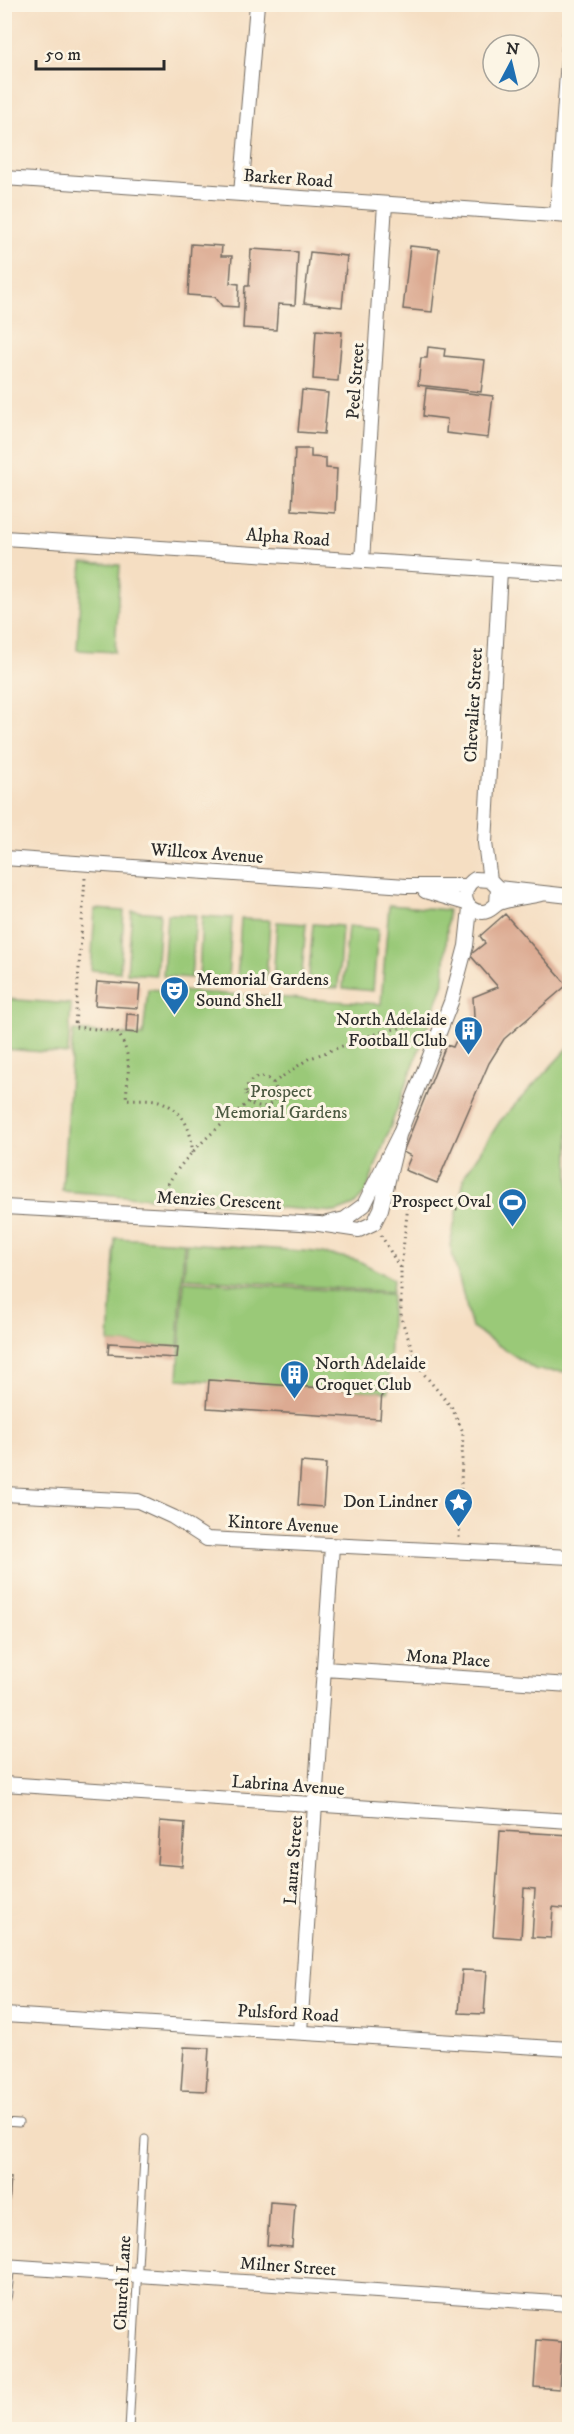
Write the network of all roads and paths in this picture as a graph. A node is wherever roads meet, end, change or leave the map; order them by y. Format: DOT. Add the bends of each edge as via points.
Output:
graph roads {
  1 [pos="257,4"];
  2 [pos="570,31"];
  3 [pos="4,178"];
  4 [pos="241,194"];
  5 [pos="385,204"];
  6 [pos="563,216"];
  7 [pos="4,538"];
  8 [pos="362,561"];
  9 [pos="500,570"];
  10 [pos="570,574"];
  11 [pos="485,843"];
  12 [pos="4,858"];
  13 [pos="86,863"];
  14 [pos="471,882"];
  15 [pos="494,884"];
  16 [pos="406,886"];
  17 [pos="542,894"];
  18 [pos="570,896"];
  19 [pos="468,905"];
  20 [pos="492,908"];
  21 [pos="465,946"];
  22 [pos="423,1023"];
  23 [pos="273,1083"];
  24 [pos="249,1102"];
  25 [pos="399,1135"];
  26 [pos="192,1154"];
  27 [pos="163,1195"];
  28 [pos="382,1203"];
  29 [pos="408,1205"];
  30 [pos="4,1207"];
  31 [pos="458,1209"];
  32 [pos="374,1223"];
  33 [pos="320,1224"];
  34 [pos="401,1270"];
  35 [pos="4,1494"];
  36 [pos="332,1546"];
  37 [pos="458,1552"];
  38 [pos="570,1557"];
  39 [pos="324,1669"];
  40 [pos="570,1685"];
  41 [pos="4,1784"];
  42 [pos="315,1806"];
  43 [pos="570,1821"];
  44 [pos="4,2015"];
  45 [pos="300,2032"];
  46 [pos="570,2049"];
  47 [pos="4,2122"];
  48 [pos="19,2123"];
  49 [pos="145,2139"];
  50 [pos="5,2266"];
  51 [pos="139,2275"];
  52 [pos="4,2296"];
  53 [pos="570,2304"];
  54 [pos="129,2430"];
  1 -- 4 [label="street"];
  2 -- 6 [label="street"];
  3 -- 4 [label="street, Barker Road"];
  4 -- 5 [label="street, Barker Road"];
  5 -- 6 [label="street, Barker Road"];
  5 -- 8 [label="street, Peel Street"];
  7 -- 8 [label="street, Alpha Road"];
  8 -- 9 [label="street, Alpha Road"];
  9 -- 10 [label="street, Alpha Road"];
  9 -- 11 [label="street, Chevalier Street"];
  11 -- 14 [label="street, Chevalier Street"];
  11 -- 15 [label="street, Chevalier Street"];
  12 -- 13 [label="street, Willcox Avenue"];
  13 -- 16 [label="street, Willcox Avenue"];
  13 -- 26 [label="path" via="75,1027 117,1031 127,1047 126,1099 159,1101 176,1110 193,1138"];
  14 -- 15 [label="street"];
  14 -- 16 [label="street, Willcox Avenue"];
  14 -- 19 [label="street" via="464,897"];
  15 -- 17 [label="street"];
  15 -- 20 [label="street"];
  16 -- 19 [label="street, Willcox Avenue"];
  17 -- 18 [label="street"];
  17 -- 20 [label="street"];
  19 -- 20 [label="street" via="481,912"];
  19 -- 21 [label="street, Menzies Crescent"];
  20 -- 21 [label="street, Menzies Crescent"];
  21 -- 25 [label="street, Menzies Crescent" via="451,1002"];
  22 -- 23 [label="path" via="377,1033 308,1059"];
  23 -- 24 [label="path" via="272,1103 260,1108"];
  23 -- 24 [label="path" via="261,1076 251,1080 246,1092"];
  24 -- 26 [label="path"];
  25 -- 28 [label="street, Menzies Crescent"];
  25 -- 33 [label="street, Menzies Crescent" via="364,1205 345,1219"];
  26 -- 27 [label="path" via="171,1177"];
  28 -- 29 [label="path"];
  28 -- 32 [label="street, Menzies Crescent"];
  29 -- 31 [label="path"];
  29 -- 34 [label="path"];
  30 -- 33 [label="street, Menzies Crescent"];
  32 -- 33 [label="street, Menzies Crescent" via="359,1230"];
  32 -- 34 [label="path"];
  34 -- 37 [label="path" via="401,1318 419,1368 452,1408 463,1432"];
  35 -- 36 [label="street, Kintore Avenue" via="138,1501 207,1539"];
  36 -- 37 [label="street, Kintore Avenue"];
  36 -- 39 [label="street, Laura Street"];
  37 -- 38 [label="street, Kintore Avenue"];
  39 -- 40 [label="street, Mona Place"];
  39 -- 42 [label="street, Laura Street"];
  41 -- 42 [label="street, Labrina Avenue"];
  42 -- 43 [label="street, Labrina Avenue"];
  42 -- 45 [label="street, Laura Street"];
  44 -- 45 [label="street, Pulsford Road"];
  45 -- 46 [label="street, Pulsford Road"];
  47 -- 48 [label="lane"];
  49 -- 51 [label="lane, Church Lane"];
  50 -- 51 [label="street, Milner Street"];
  50 -- 52 [label="street"];
  51 -- 53 [label="street, Milner Street"];
  51 -- 54 [label="lane, Church Lane"];
}
